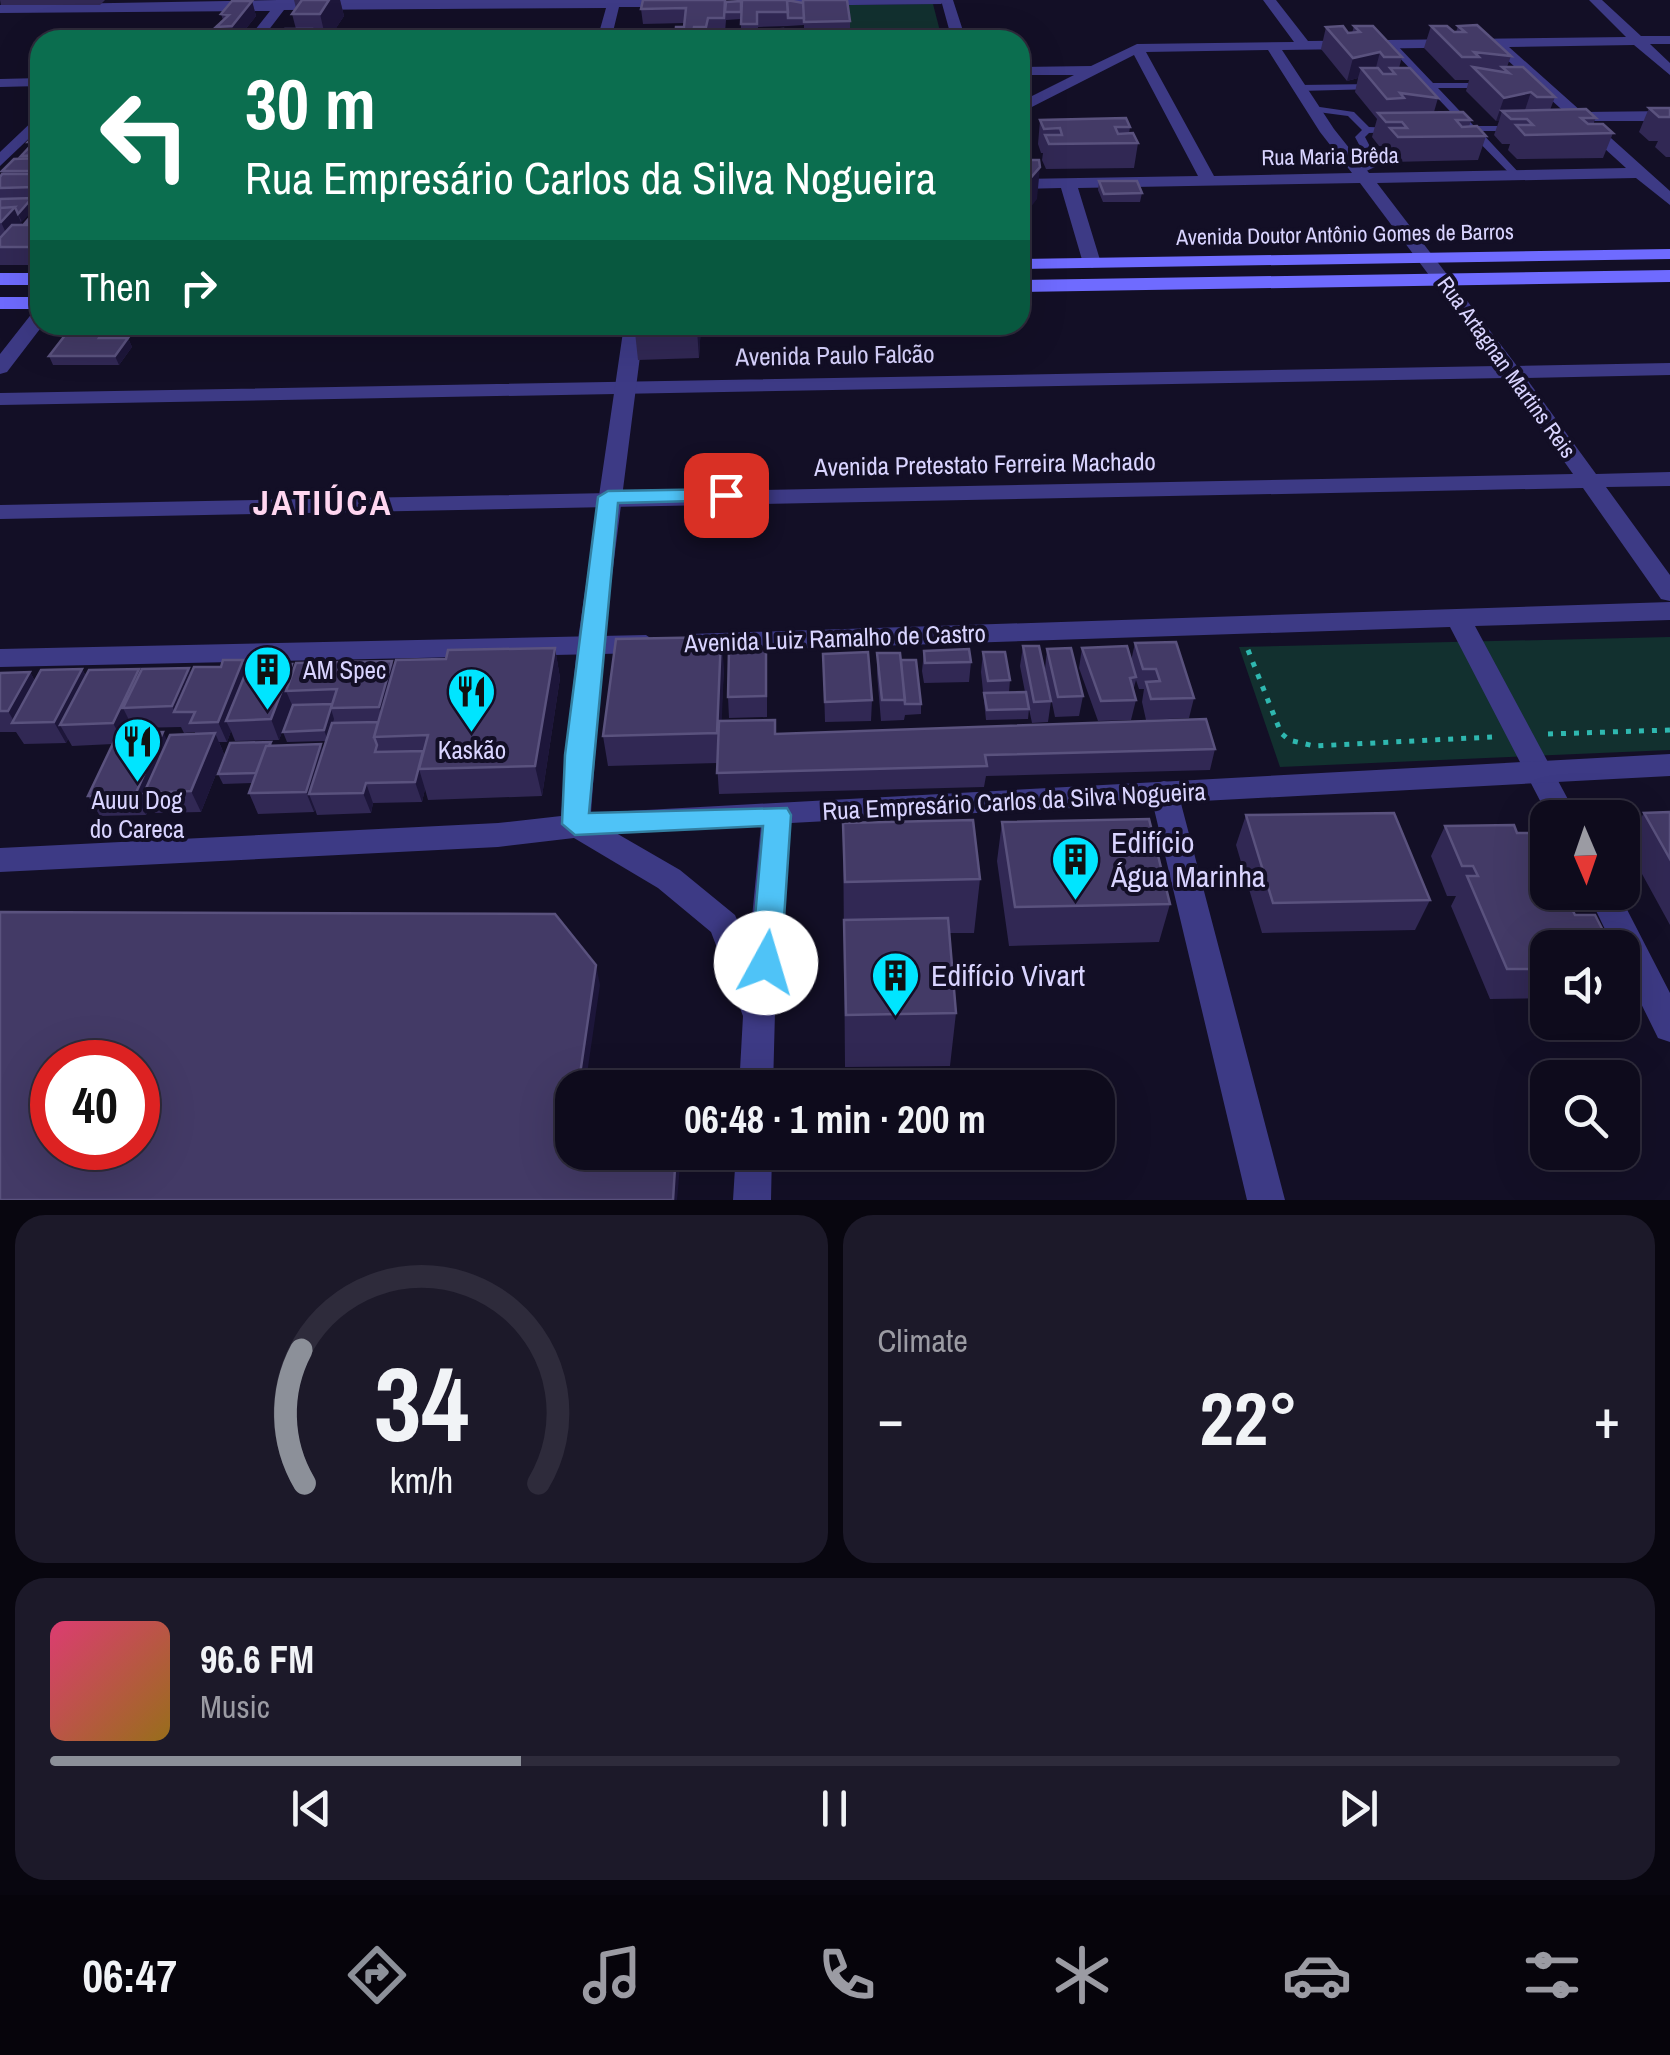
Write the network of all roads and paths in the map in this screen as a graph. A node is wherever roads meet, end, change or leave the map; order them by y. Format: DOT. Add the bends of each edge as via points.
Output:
graph roads {
  1 [pos="944,0"];
  2 [pos="1269,0"];
  3 [pos="1595,0"];
  4 [pos="614,2"];
  5 [pos="748,2"];
  6 [pos="249,3"];
  7 [pos="282,3"];
  8 [pos="690,3"];
  9 [pos="0,10"];
  10 [pos="262,30"];
  11 [pos="607,30"];
  12 [pos="955,30"];
  13 [pos="1642,40"];
  14 [pos="1670,40"];
  15 [pos="1497,43"];
  16 [pos="1391,44"];
  17 [pos="1272,46"];
  18 [pos="1304,46"];
  19 [pos="1137,48"];
  20 [pos="1094,70"];
  21 [pos="1030,71"];
  22 [pos="1670,71"];
  23 [pos="30,82"];
  24 [pos="0,83"];
  25 [pos="1543,84"];
  26 [pos="1506,85"];
  27 [pos="1524,85"];
  28 [pos="1432,86"];
  29 [pos="1299,88"];
  30 [pos="1030,103"];
  31 [pos="1313,110"];
  32 [pos="1670,116"];
  33 [pos="1580,124"];
  34 [pos="1531,128"];
  35 [pos="1473,129"];
  36 [pos="30,130"];
  37 [pos="1367,130"];
  38 [pos="1402,130"];
  39 [pos="1438,130"];
  40 [pos="0,161"];
  41 [pos="1641,173"];
  42 [pos="1359,175"];
  43 [pos="1517,176"];
  44 [pos="1208,180"];
  45 [pos="1030,184"];
  46 [pos="1068,184"];
  47 [pos="1670,200"];
  48 [pos="1670,254"];
  49 [pos="1428,258"];
  50 [pos="1092,263"];
  51 [pos="1030,264"];
  52 [pos="1670,276"];
  53 [pos="30,278"];
  54 [pos="0,279"];
  55 [pos="1445,280"];
  56 [pos="1030,286"];
  57 [pos="30,303"];
  58 [pos="0,304"];
  59 [pos="30,329"];
  60 [pos="633,335"];
  61 [pos="0,368"];
  62 [pos="1670,369"];
  63 [pos="1512,373"];
  64 [pos="626,386"];
  65 [pos="0,399"];
  66 [pos="1670,479"];
  67 [pos="1590,482"];
  68 [pos="608,497"];
  69 [pos="0,512"];
  70 [pos="1670,592"];
  71 [pos="1670,611"];
  72 [pos="1458,618"];
  73 [pos="1238,625"];
  74 [pos="590,646"];
  75 [pos="0,658"];
  76 [pos="1670,730"];
  77 [pos="1521,735"];
  78 [pos="1670,765"];
  79 [pos="1540,772"];
  80 [pos="1164,792"];
  81 [pos="1555,800"];
  82 [pos="777,815"];
  83 [pos="575,824"];
  84 [pos="0,860"];
  85 [pos="1611,910"];
  86 [pos="760,1016"];
  87 [pos="1670,1027"];
  88 [pos="757,1070"];
  89 [pos="753,1170"];
  90 [pos="752,1200"];
  91 [pos="1266,1200"];
  1 -- 5 [label="street"];
  1 -- 12 [label="street"];
  2 -- 18 [label="street"];
  3 -- 13 [label="street"];
  4 -- 7 [label="street"];
  4 -- 8 [label="street"];
  4 -- 11 [label="street"];
  6 -- 7 [label="street"];
  6 -- 9 [label="street"];
  7 -- 10 [label="street"];
  13 -- 14 [label="street"];
  13 -- 15 [label="street"];
  13 -- 22 [label="street"];
  15 -- 16 [label="street"];
  15 -- 25 [label="street"];
  16 -- 18 [label="street"];
  16 -- 28 [label="lane"];
  17 -- 18 [label="street"];
  17 -- 19 [label="street"];
  17 -- 29 [label="street, Rua Artagnan Martins Reis"];
  19 -- 20 [label="street"];
  19 -- 44 [label="street"];
  20 -- 21 [label="street"];
  20 -- 30 [label="street"];
  23 -- 24 [label="street"];
  25 -- 27 [label="lane"];
  25 -- 33 [label="street"];
  26 -- 28 [label="lane"];
  28 -- 29 [label="lane"];
  28 -- 35 [label="lane"];
  29 -- 31 [label="street, Rua Artagnan Martins Reis"];
  31 -- 37 [label="lane" via="1351,114"];
  31 -- 42 [label="street, Rua Artagnan Martins Reis"];
  32 -- 33 [label="street"];
  33 -- 41 [label="street"];
  34 -- 35 [label="lane"];
  35 -- 39 [label="lane"];
  35 -- 43 [label="lane"];
  36 -- 40 [label="street"];
  37 -- 38 [label="lane"];
  37 -- 42 [label="lane" via="1362,148 1374,164"];
  41 -- 43 [label="street, Rua Maria Brêda"];
  41 -- 47 [label="street"];
  42 -- 43 [label="street, Rua Maria Brêda"];
  42 -- 44 [label="street, Rua Maria Brêda"];
  42 -- 49 [label="street, Rua Artagnan Martins Reis"];
  44 -- 46 [label="street, Rua Maria Brêda"];
  45 -- 46 [label="street, Rua Maria Brêda"];
  46 -- 50 [label="street"];
  48 -- 49 [label="main road, Avenida Doutor Antônio Gomes de Barros"];
  49 -- 50 [label="main road, Avenida Doutor Antônio Gomes de Barros"];
  49 -- 55 [label="street, Rua Artagnan Martins Reis"];
  50 -- 51 [label="main road, Avenida Doutor Antônio Gomes de Barros"];
  52 -- 55 [label="main road, Avenida Doutor Antônio Gomes de Barros"];
  53 -- 54 [label="main road"];
  55 -- 56 [label="main road, Avenida Doutor Antônio Gomes de Barros"];
  55 -- 63 [label="street, Rua Artagnan Martins Reis"];
  57 -- 58 [label="main road"];
  59 -- 61 [label="street"];
  60 -- 64 [label="street"];
  62 -- 63 [label="street, Avenida Paulo Falcão"];
  63 -- 64 [label="street, Avenida Paulo Falcão"];
  63 -- 67 [label="street, Rua Artagnan Martins Reis"];
  64 -- 65 [label="street, Avenida Paulo Falcão"];
  64 -- 68 [label="street"];
  66 -- 67 [label="street, Avenida Pretestato Ferreira Machado"];
  67 -- 68 [label="street, Avenida Pretestato Ferreira Machado"];
  67 -- 70 [label="street, Rua Artagnan Martins Reis"];
  68 -- 69 [label="street, Avenida Pretestato Ferreira Machado"];
  68 -- 74 [label="street"];
  71 -- 72 [label="street, Avenida Luiz Ramalho de Castro"];
  72 -- 73 [label="street, Avenida Luiz Ramalho de Castro"];
  72 -- 77 [label="street"];
  73 -- 74 [label="street, Avenida Luiz Ramalho de Castro"];
  73 -- 77 [label="path" via="1289,740 1314,746"];
  74 -- 75 [label="street, Avenida Luiz Ramalho de Castro"];
  74 -- 83 [label="street"];
  76 -- 77 [label="path"];
  77 -- 79 [label="street"];
  78 -- 79 [label="street, Rua Empresário Carlos da Silva Nogueira"];
  79 -- 80 [label="street, Rua Empresário Carlos da Silva Nogueira"];
  79 -- 81 [label="street"];
  80 -- 82 [label="street, Rua Empresário Carlos da Silva Nogueira"];
  80 -- 91 [label="street"];
  82 -- 83 [label="street, Rua Empresário Carlos da Silva Nogueira"];
  82 -- 86 [label="street"];
  83 -- 84 [label="street, Rua Empresário Carlos da Silva Nogueira" via="498,836"];
  83 -- 86 [label="street" via="668,878 724,924"];
  85 -- 87 [label="street"];
  86 -- 88 [label="street"];
  89 -- 90 [label="street"];
}
